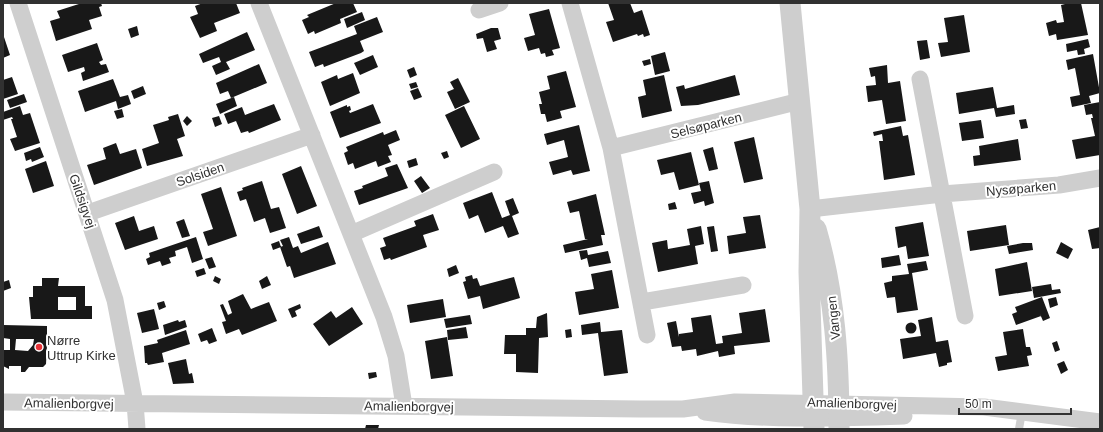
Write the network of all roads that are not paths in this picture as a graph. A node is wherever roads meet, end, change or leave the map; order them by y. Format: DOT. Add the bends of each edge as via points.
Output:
graph roads {
  1 [pos="18,3"];
  2 [pos="259,3"];
  3 [pos="500,3"];
  4 [pos="570,3"];
  5 [pos="790,3"];
  6 [pos="479,10"];
  7 [pos="920,79"];
  8 [pos="800,101"];
  9 [pos="312,135"];
  10 [pos="611,148"];
  11 [pos="494,172"];
  12 [pos="1100,178"];
  13 [pos="942,194"];
  14 [pos="810,209"];
  15 [pos="88,213"];
  16 [pos="351,234"];
  17 [pos="743,285"];
  18 [pos="642,302"];
  19 [pos="965,316"];
  20 [pos="647,335"];
  21 [pos="3,402"];
  22 [pos="135,403"];
  23 [pos="404,406"];
  24 [pos="1022,412"];
  25 [pos="814,416"];
  26 [pos="839,417"];
  27 [pos="1095,424"];
  28 [pos="137,429"];
  29 [pos="1019,429"];
  1 -- 15 [label="street, Gildsigvej"];
  2 -- 9 [label="street"];
  3 -- 6 [label="street"];
  4 -- 10 [label="street"];
  5 -- 8 [label="street, Vangen"];
  7 -- 13 [label="street"];
  8 -- 10 [label="street, Selsøparken"];
  8 -- 14 [label="street, Vangen"];
  9 -- 15 [label="street, Solsiden"];
  9 -- 16 [label="street"];
  10 -- 18 [label="street"];
  11 -- 16 [label="street"];
  12 -- 13 [label="street, Nysøparken" via="1059,185"];
  13 -- 14 [label="street, Nysøparken"];
  13 -- 19 [label="street"];
  14 -- 25 [label="street, Vangen" via="809,272"];
  14 -- 26 [label="street, Vangen" via="826,265 834,316"];
  15 -- 22 [label="street, Gildsigvej" via="115,300"];
  16 -- 23 [label="street" via="394,349"];
  17 -- 18 [label="street"];
  18 -- 20 [label="street"];
  21 -- 22 [label="street, Amalienborgvej"];
  22 -- 23 [label="street, Amalienborgvej"];
  22 -- 28 [label="street"];
  23 -- 25 [label="street, Amalienborgvej" via="683,409 736,416"];
  24 -- 26 [label="street, Amalienborgvej"];
  24 -- 27 [label="street, Amalienborgvej"];
  24 -- 29 [label="lane"];
  25 -- 26 [label="street, Amalienborgvej"];
}
